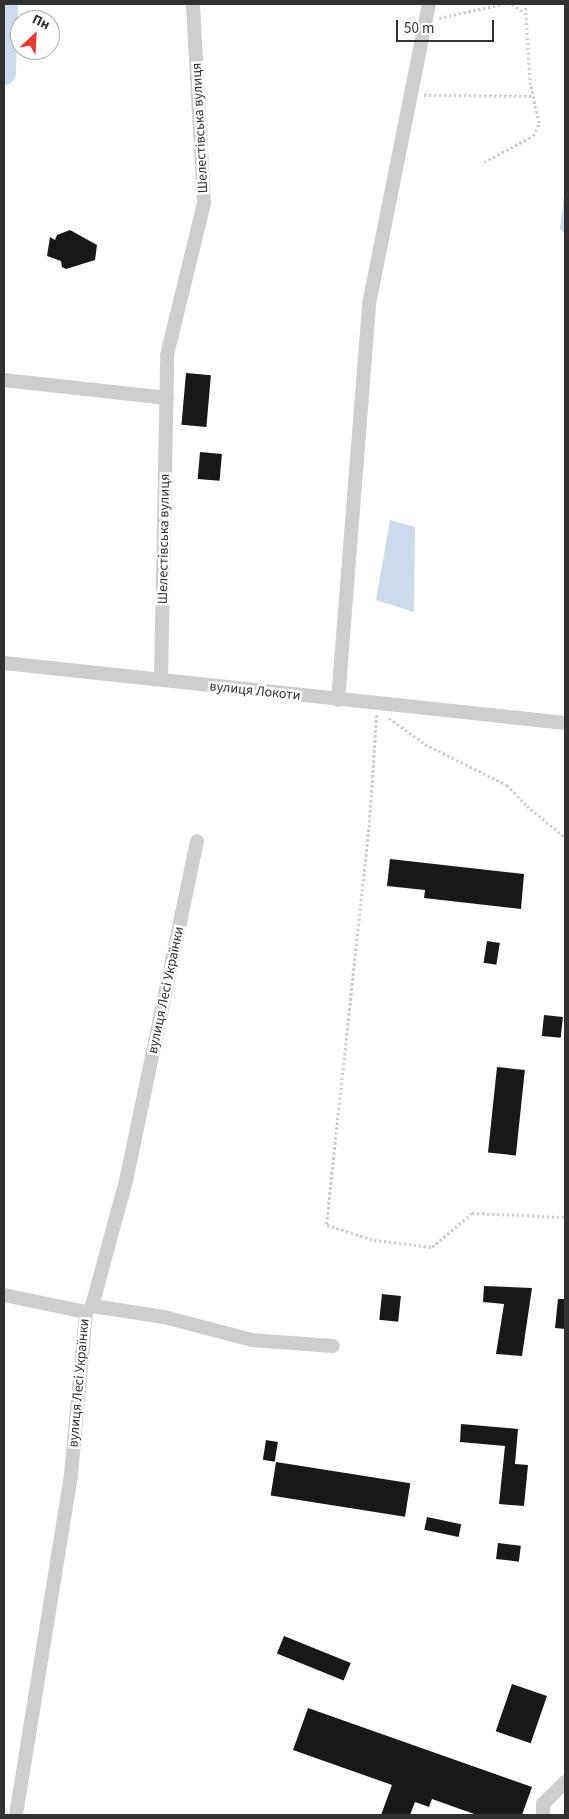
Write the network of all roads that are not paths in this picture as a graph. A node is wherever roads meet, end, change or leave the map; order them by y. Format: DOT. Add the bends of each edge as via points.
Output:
graph roads {
  1 [pos="193,4"];
  2 [pos="429,4"];
  3 [pos="4,380"];
  4 [pos="167,398"];
  5 [pos="4,663"];
  6 [pos="160,680"];
  7 [pos="338,700"];
  8 [pos="565,723"];
  9 [pos="197,841"];
  10 [pos="4,1295"];
  11 [pos="89,1309"];
  12 [pos="333,1346"];
  13 [pos="565,1782"];
  14 [pos="16,1815"];
  15 [pos="542,1815"];
  1 -- 4 [label="street, Шелестівська вулиця" via="204,203 167,355"];
  2 -- 7 [label="street" via="369,304"];
  3 -- 4 [label="street"];
  4 -- 6 [label="street, Шелестівська вулиця"];
  5 -- 6 [label="street, вулиця Локоти"];
  6 -- 7 [label="street, вулиця Локоти"];
  7 -- 8 [label="street, вулиця Локоти"];
  9 -- 11 [label="street, вулиця Лесі Українки" via="126,1181"];
  10 -- 11 [label="street"];
  11 -- 12 [label="street" via="164,1317 252,1340"];
  11 -- 14 [label="street, вулиця Лесі Українки" via="71,1474"];
  13 -- 15 [label="street" via="543,1804"];
}
